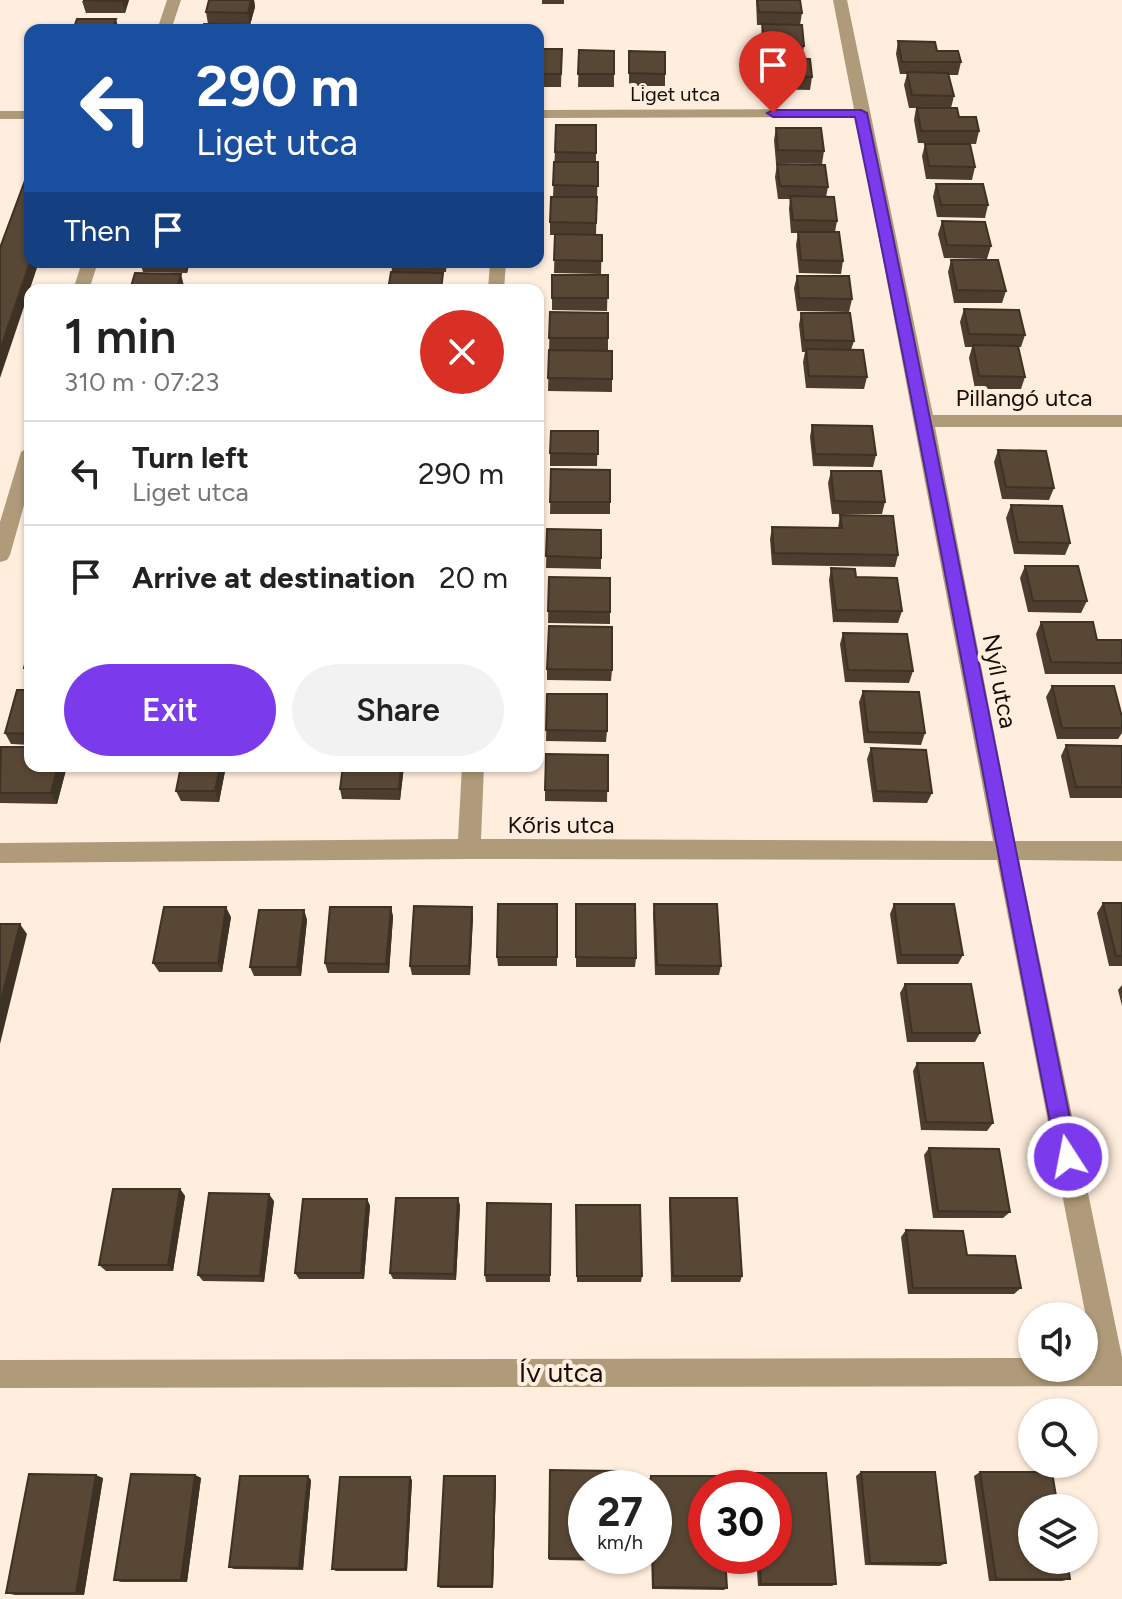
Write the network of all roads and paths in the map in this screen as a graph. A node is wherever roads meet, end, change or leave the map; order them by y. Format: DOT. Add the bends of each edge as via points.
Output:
graph roads {
  1 [pos="174,0"];
  2 [pos="840,0"];
  3 [pos="166,24"];
  4 [pos="861,113"];
  5 [pos="544,114"];
  6 [pos="0,115"];
  7 [pos="24,115"];
  8 [pos="925,421"];
  9 [pos="1122,421"];
  10 [pos="24,473"];
  11 [pos="0,555"];
  12 [pos="473,772"];
  13 [pos="469,849"];
  14 [pos="1006,851"];
  15 [pos="1122,851"];
  16 [pos="0,853"];
  17 [pos="1116,1371"];
  18 [pos="0,1374"];
  1 -- 3 [label="street"];
  2 -- 4 [label="street, Nyíl utca"];
  4 -- 5 [label="street, Liget utca"];
  4 -- 8 [label="street, Nyíl utca"];
  6 -- 7 [label="street"];
  8 -- 9 [label="street, Pillangó utca"];
  8 -- 14 [label="street, Nyíl utca"];
  10 -- 11 [label="street"];
  12 -- 13 [label="street"];
  13 -- 14 [label="street, Kőris utca"];
  13 -- 16 [label="street, Kőris utca"];
  14 -- 15 [label="street, Kőris utca"];
  14 -- 17 [label="street, Nyíl utca"];
  17 -- 18 [label="street, Ív utca"];
}
